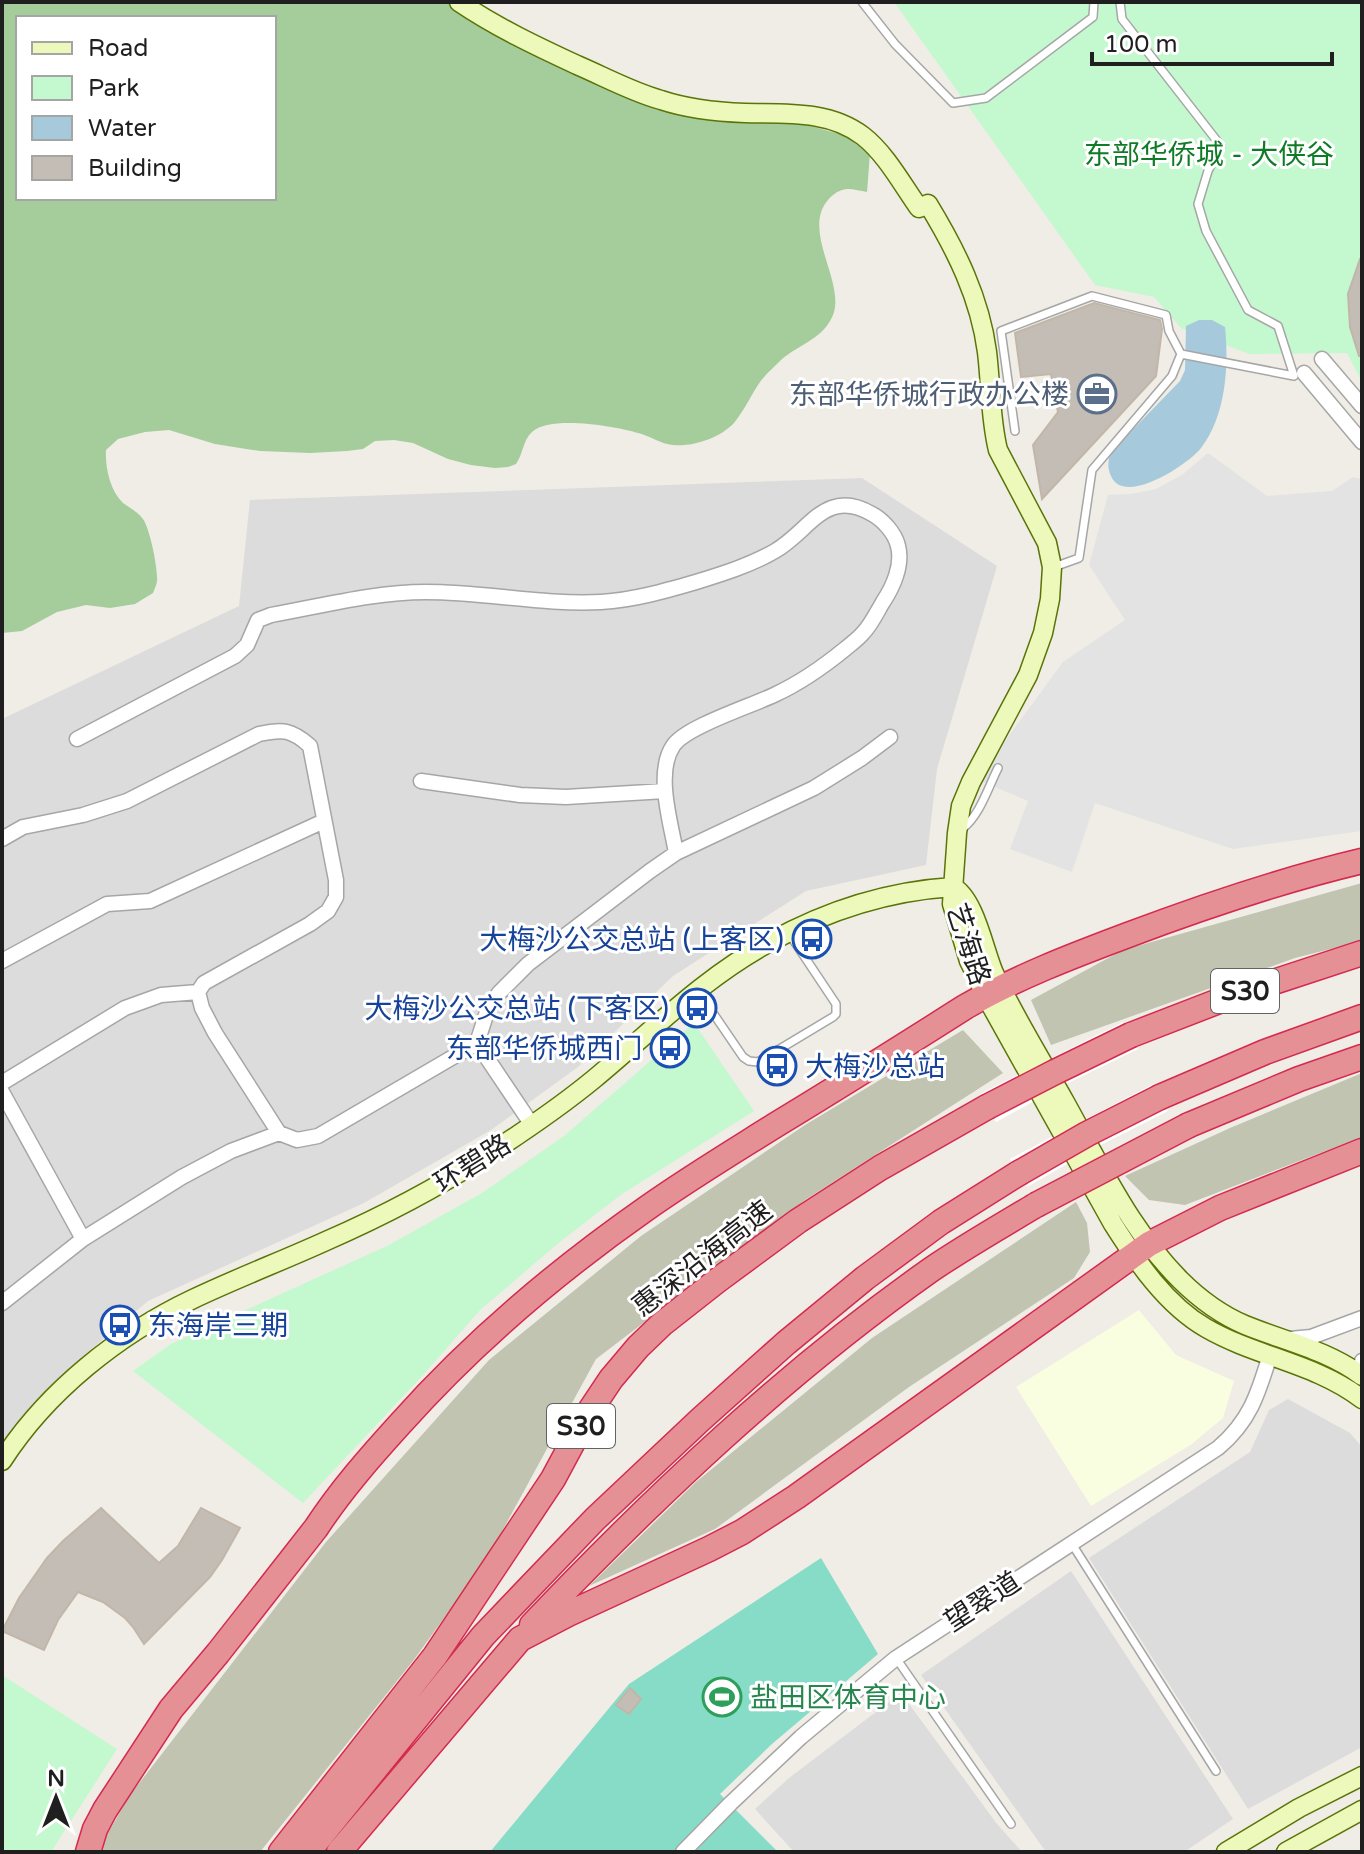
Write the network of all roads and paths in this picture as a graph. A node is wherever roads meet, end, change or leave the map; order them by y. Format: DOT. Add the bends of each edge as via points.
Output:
graph roads {
  1 [pos="459,2"];
  2 [pos="862,2"];
  3 [pos="1094,2"];
  4 [pos="1120,2"];
  5 [pos="1181,354"];
  6 [pos="1322,359"];
  7 [pos="1304,373"];
  8 [pos="1362,406"];
  9 [pos="1015,431"];
  10 [pos="1362,442"];
  11 [pos="1052,567"];
  12 [pos="890,737"];
  13 [pos="77,739"];
  14 [pos="998,768"];
  15 [pos="421,781"];
  16 [pos="665,791"];
  17 [pos="324,821"];
  18 [pos="957,833"];
  19 [pos="2,839"];
  20 [pos="676,853"];
  21 [pos="1362,861"];
  22 [pos="953,887"];
  23 [pos="788,932"];
  24 [pos="1362,953"];
  25 [pos="2,961"];
  26 [pos="697,989"];
  27 [pos="993,991"];
  28 [pos="198,992"];
  29 [pos="1362,1017"];
  30 [pos="477,1043"];
  31 [pos="1362,1057"];
  32 [pos="2,1083"];
  33 [pos="2,1092"];
  34 [pos="532,1125"];
  35 [pos="279,1133"];
  36 [pos="1362,1151"];
  37 [pos="83,1239"];
  38 [pos="1141,1249"];
  39 [pos="2,1303"];
  40 [pos="1362,1318"];
  41 [pos="1285,1339"];
  42 [pos="1270,1355"];
  43 [pos="1362,1376"];
  44 [pos="1362,1399"];
  45 [pos="2,1461"];
  46 [pos="1072,1544"];
  47 [pos="520,1639"];
  48 [pos="896,1658"];
  49 [pos="1216,1771"];
  50 [pos="1362,1776"];
  51 [pos="1362,1810"];
  52 [pos="1011,1824"];
  53 [pos="88,1852"];
  54 [pos="281,1852"];
  55 [pos="308,1852"];
  56 [pos="339,1852"];
  57 [pos="683,1852"];
  58 [pos="1226,1852"];
  59 [pos="1286,1852"];
  1 -- 11 [label="street" via="521,39 662,101 719,111 822,117 862,135 878,150 919,208 928,204 962,265 983,331 998,450 1047,543"];
  2 -- 3 [label="lane" via="953,103 986,98 1093,17"];
  4 -- 5 [label="lane" via="1122,19 1221,146 1198,204 1206,231 1248,310 1278,326 1294,376"];
  5 -- 9 [label="lane" via="1166,315 1092,296 1001,331"];
  5 -- 11 [label="lane" via="1172,376 1092,470 1079,558"];
  6 -- 8 [label="street"];
  7 -- 10 [label="street"];
  11 -- 18 [label="street" via="1048,614 1037,654 971,782"];
  12 -- 20 [label="street" via="814,788"];
  13 -- 16 [label="street" via="235,656 247,645 258,620 271,615 427,592 570,602 631,598 717,576 764,557 831,507 858,506 880,519 898,546 899,564 891,589 863,633 806,678 689,732 673,745 666,762"];
  14 -- 18 [label="lane" via="971,821"];
  15 -- 16 [label="street" via="566,797"];
  16 -- 20 [label="street"];
  17 -- 19 [label="street" via="310,746 297,734 279,730 259,734 127,801 23,827"];
  17 -- 25 [label="street" via="150,901 107,904"];
  17 -- 28 [label="street" via="336,880 336,897 328,911 204,983"];
  18 -- 22 [label="street"];
  20 -- 30 [label="street" via="528,964 499,993"];
  21 -- 27 [label="highway" via="1195,909"];
  22 -- 23 [label="street, 环碧路" via="869,902"];
  22 -- 27 [label="street, 艺海路" via="969,902"];
  23 -- 26 [label="street, 环碧路"];
  23 -- 26 [label="lane" via="836,1004 833,1017 752,1062 743,1057"];
  24 -- 54 [label="highway, 惠深沿海高速 / S30, bridge" via="1131,1035 987,1107 798,1221 662,1324 611,1379 553,1479 444,1643"];
  26 -- 34 [label="street, 环碧路" via="593,1080"];
  27 -- 38 [label="street, 艺海路" via="1113,1224"];
  27 -- 53 [label="highway" via="646,1209 547,1284 449,1371 358,1471 171,1709 105,1810"];
  28 -- 32 [label="street" via="161,995 125,1008"];
  28 -- 35 [label="street" via="215,1033"];
  29 -- 55 [label="highway, S30, bridge" via="1265,1052 1087,1134 941,1222 853,1288 700,1420 537,1578 483,1636"];
  30 -- 34 [label="street"];
  30 -- 35 [label="street" via="318,1136 297,1140"];
  31 -- 47 [label="highway, bridge" via="1189,1125 1036,1205 909,1286 704,1456"];
  33 -- 37 [label="street"];
  34 -- 45 [label="street, 环碧路" via="393,1209 193,1299 135,1332 67,1384"];
  35 -- 37 [label="street" via="182,1177"];
  36 -- 38 [label="highway" via="1220,1208"];
  37 -- 39 [label="street"];
  38 -- 41 [label="street, 艺海路" via="1211,1307"];
  38 -- 42 [label="street, 艺海路" via="1170,1299 1197,1323"];
  38 -- 47 [label="highway" via="768,1516"];
  40 -- 41 [label="street" via="1311,1337"];
  41 -- 43 [label="street, 艺海路"];
  42 -- 44 [label="street, 艺海路" via="1325,1376"];
  42 -- 46 [label="street, 望翠道" via="1251,1410 1229,1439"];
  46 -- 48 [label="street, 望翠道"];
  46 -- 49 [label="lane"];
  47 -- 56 [label="highway"];
  48 -- 52 [label="lane"];
  48 -- 57 [label="street, 望翠道" via="791,1747"];
  50 -- 58 [label="street"];
  51 -- 59 [label="street"];
}
